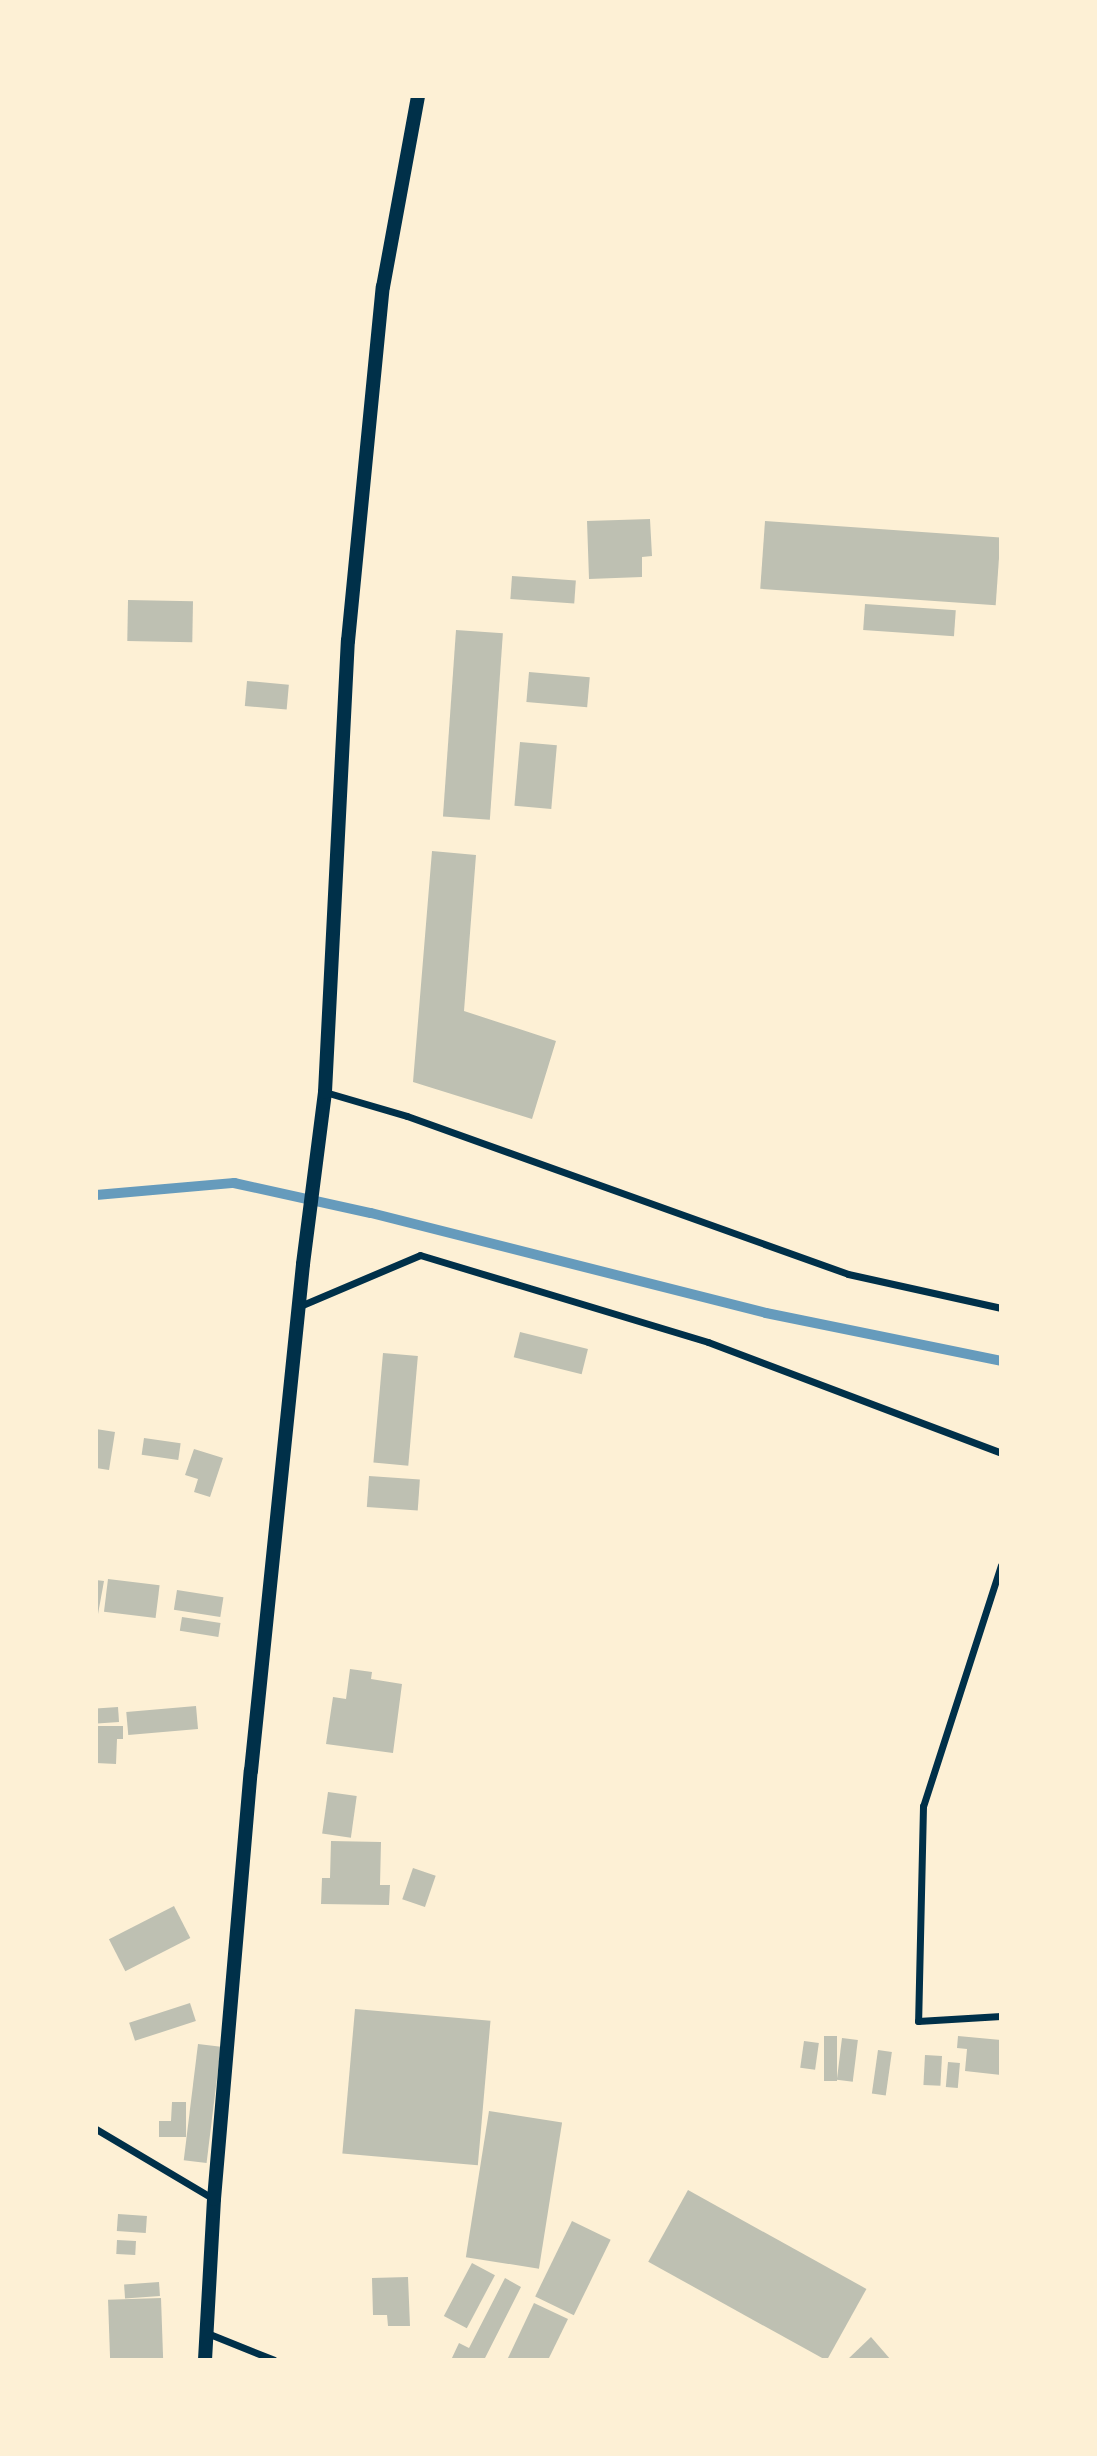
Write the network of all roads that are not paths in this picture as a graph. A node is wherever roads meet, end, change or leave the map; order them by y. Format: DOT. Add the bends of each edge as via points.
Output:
graph roads {
  1 [pos="418,96"];
  2 [pos="325,1092"];
  3 [pos="299,1306"];
  4 [pos="1001,1308"];
  5 [pos="1001,1453"];
  6 [pos="1001,1565"];
  7 [pos="1001,2016"];
  8 [pos="98,2133"];
  9 [pos="214,2199"];
  10 [pos="206,2333"];
  11 [pos="205,2360"];
  12 [pos="274,2360"];
  1 -- 2 [label="main road" via="383,286 348,641"];
  2 -- 3 [label="main road"];
  2 -- 4 [label="street" via="407,1116 848,1274"];
  3 -- 5 [label="street" via="420,1255 708,1342"];
  3 -- 9 [label="main road" via="251,1771"];
  6 -- 7 [label="street" via="923,1806 918,2021"];
  8 -- 9 [label="street"];
  9 -- 10 [label="main road"];
  10 -- 11 [label="main road"];
  10 -- 12 [label="street"];
}
